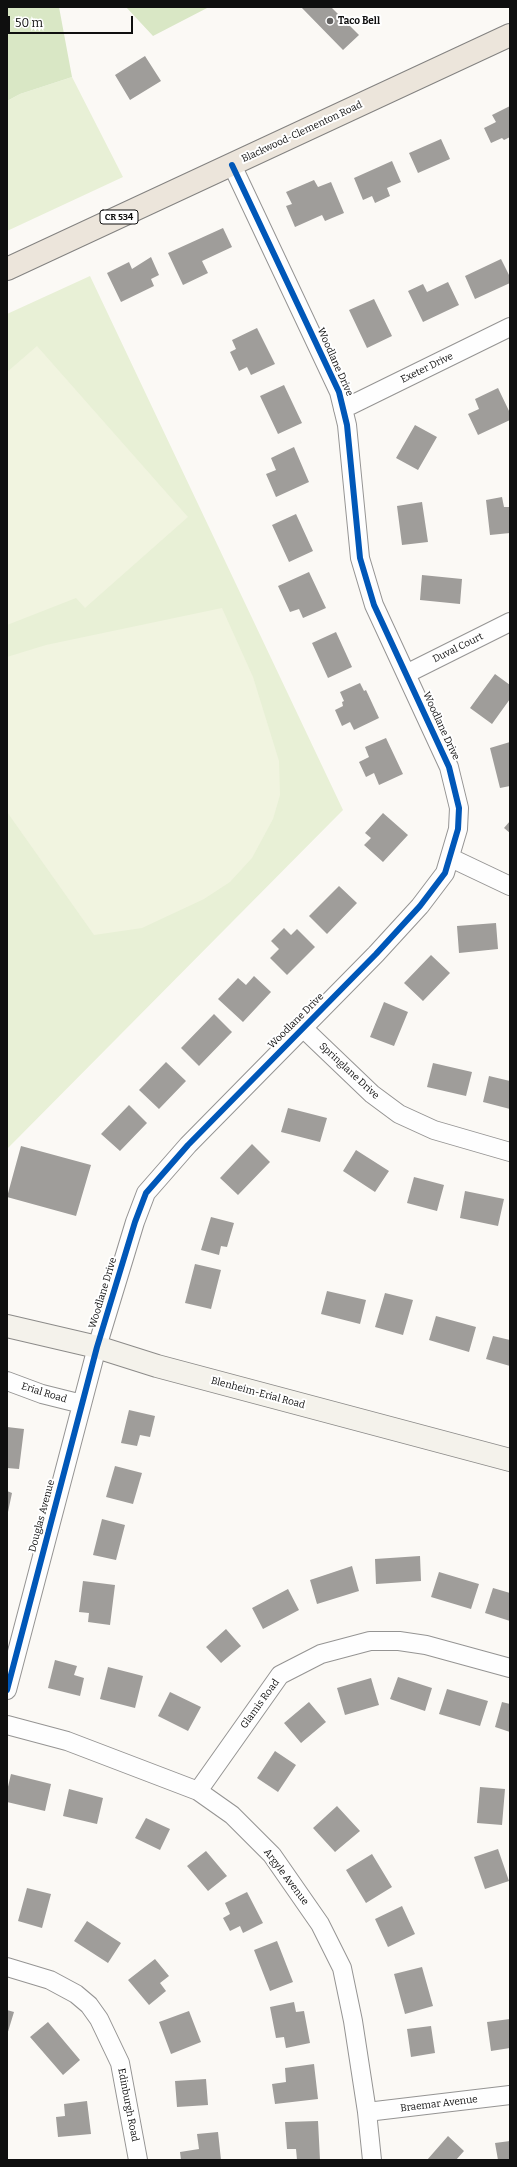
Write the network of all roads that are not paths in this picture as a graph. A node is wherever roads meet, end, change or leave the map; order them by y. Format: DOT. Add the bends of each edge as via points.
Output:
graph roads {
  1 [pos="510,35"];
  2 [pos="232,165"];
  3 [pos="7,269"];
  4 [pos="510,327"];
  5 [pos="344,409"];
  6 [pos="510,622"];
  7 [pos="406,674"];
  8 [pos="451,858"];
  9 [pos="510,886"];
  10 [pos="303,1028"];
  11 [pos="510,1152"];
  12 [pos="7,1326"];
  13 [pos="97,1347"];
  14 [pos="7,1381"];
  15 [pos="82,1404"];
  16 [pos="510,1460"];
  17 [pos="510,1668"];
  18 [pos="7,1690"];
  19 [pos="7,1725"];
  20 [pos="198,1791"];
  21 [pos="7,1967"];
  22 [pos="510,2095"];
  23 [pos="367,2112"];
  24 [pos="138,2160"];
  25 [pos="372,2160"];
  1 -- 2 [label="main road, Blackwood-Clementon Road / CR 534"];
  2 -- 3 [label="main road, Blackwood-Clementon Road / CR 534"];
  2 -- 5 [label="street, Woodlane Drive" via="339,392"];
  4 -- 5 [label="street, Exeter Drive"];
  5 -- 7 [label="street, Woodlane Drive" via="360,558 374,605"];
  6 -- 7 [label="street, Duval Court"];
  7 -- 8 [label="street, Woodlane Drive" via="449,766 459,808 458,829"];
  8 -- 9 [label="street"];
  8 -- 10 [label="street, Woodlane Drive" via="445,873 420,906"];
  10 -- 11 [label="street, Springlane Drive" via="372,1094 399,1114 434,1130"];
  10 -- 13 [label="street, Woodlane Drive" via="188,1145 146,1193"];
  12 -- 13 [label="main road, Blenheim-Erial Road"];
  13 -- 15 [label="street, Douglas Avenue"];
  13 -- 16 [label="main road, Blenheim-Erial Road" via="164,1368"];
  14 -- 15 [label="street, Erial Road" via="42,1394"];
  15 -- 18 [label="street, Douglas Avenue"];
  17 -- 20 [label="street, Glamis Road" via="426,1645 399,1641 370,1641 321,1654 280,1675"];
  19 -- 20 [label="street, Argyle Avenue" via="67,1741"];
  20 -- 23 [label="street, Argyle Avenue" via="232,1815 272,1855 320,1924 342,1968"];
  21 -- 24 [label="street, Edinburgh Road" via="50,1980 76,1994 89,2005 99,2019 120,2063"];
  22 -- 23 [label="street, Braemar Avenue"];
  23 -- 25 [label="street, Argyle Avenue"];
}
